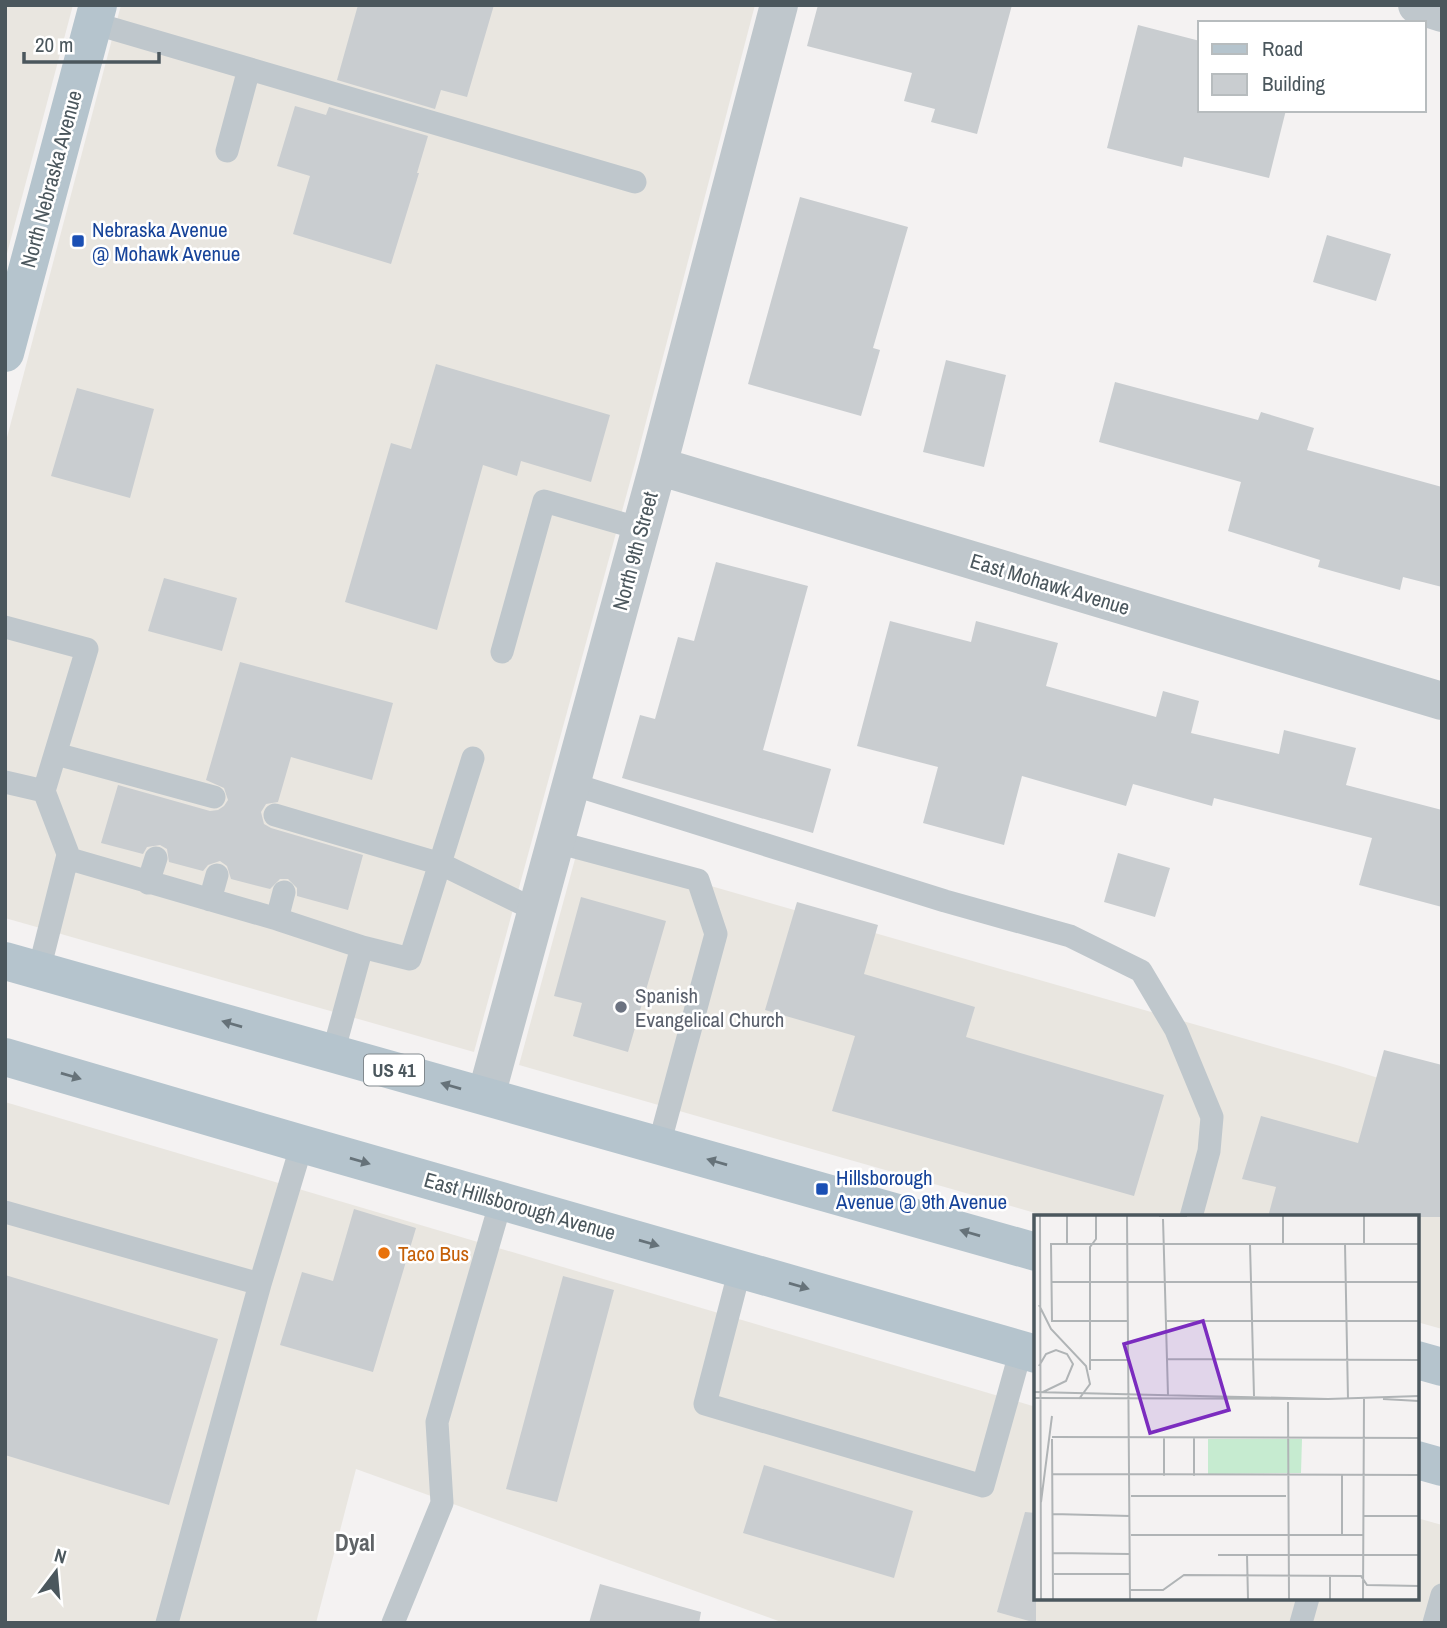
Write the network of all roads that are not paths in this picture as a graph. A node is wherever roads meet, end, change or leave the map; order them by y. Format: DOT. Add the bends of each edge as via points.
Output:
graph roads {
  1 [pos="779,5"];
  2 [pos="1416,5"];
  3 [pos="1442,13"];
  4 [pos="95,14"];
  5 [pos="249,69"];
  6 [pos="227,151"];
  7 [pos="635,182"];
  8 [pos="11,307"];
  9 [pos="5,353"];
  10 [pos="658,467"];
  11 [pos="641,529"];
  12 [pos="5,627"];
  13 [pos="502,652"];
  14 [pos="1442,701"];
  15 [pos="56,754"];
  16 [pos="473,758"];
  17 [pos="5,782"];
  18 [pos="572,784"];
  19 [pos="44,791"];
  20 [pos="214,797"];
  21 [pos="275,815"];
  22 [pos="556,842"];
  23 [pos="68,855"];
  24 [pos="156,858"];
  25 [pos="441,864"];
  26 [pos="217,875"];
  27 [pos="148,883"];
  28 [pos="284,892"];
  29 [pos="210,900"];
  30 [pos="537,911"];
  31 [pos="277,919"];
  32 [pos="362,947"];
  33 [pos="22,966"];
  34 [pos="333,1053"];
  35 [pos="5,1057"];
  36 [pos="486,1096"];
  37 [pos="302,1144"];
  38 [pos="659,1146"];
  39 [pos="501,1201"];
  40 [pos="5,1212"];
  41 [pos="1192,1215"];
  42 [pos="1034,1251"];
  43 [pos="740,1269"];
  44 [pos="260,1284"];
  45 [pos="1031,1345"];
  46 [pos="1419,1361"];
  47 [pos="1442,1367"];
  48 [pos="1419,1461"];
  49 [pos="1442,1467"];
  50 [pos="1442,1595"];
  51 [pos="1307,1600"];
  52 [pos="167,1623"];
  53 [pos="393,1623"];
  54 [pos="1301,1623"];
  55 [pos="1434,1623"];
  1 -- 10 [label="street, North 9th Street"];
  2 -- 3 [label="street"];
  4 -- 5 [label="lane"];
  4 -- 8 [label="main road, North Nebraska Avenue"];
  5 -- 6 [label="lane"];
  5 -- 7 [label="lane"];
  8 -- 9 [label="main road, North Nebraska Avenue"];
  10 -- 11 [label="street, North 9th Street"];
  10 -- 14 [label="street, East Mohawk Avenue"];
  11 -- 13 [label="lane" via="544,501"];
  11 -- 18 [label="street, North 9th Street"];
  12 -- 15 [label="lane" via="87,649"];
  15 -- 19 [label="lane"];
  15 -- 20 [label="lane" via="175,791"];
  16 -- 25 [label="lane"];
  17 -- 19 [label="lane"];
  18 -- 22 [label="street, North 9th Street"];
  18 -- 41 [label="lane" via="1070,936 1141,971 1175,1030 1212,1117 1209,1151"];
  19 -- 23 [label="lane"];
  21 -- 25 [label="lane" via="306,828"];
  22 -- 30 [label="street, North 9th Street"];
  22 -- 38 [label="lane" via="698,880 716,934"];
  23 -- 27 [label="lane"];
  23 -- 33 [label="lane"];
  24 -- 27 [label="lane"];
  25 -- 30 [label="lane"];
  25 -- 32 [label="lane" via="410,959"];
  26 -- 29 [label="lane"];
  27 -- 29 [label="lane"];
  28 -- 31 [label="lane"];
  29 -- 31 [label="lane"];
  30 -- 36 [label="street, North 9th Street"];
  31 -- 32 [label="lane"];
  32 -- 34 [label="lane"];
  34 -- 33 [label="main road, US 41, one-way"];
  36 -- 34 [label="main road, US 41, one-way"];
  35 -- 37 [label="main road, East Hillsborough Avenue, one-way"];
  36 -- 38 [label="main road, US 41"];
  37 -- 39 [label="main road, East Hillsborough Avenue, one-way"];
  37 -- 44 [label="lane"];
  42 -- 38 [label="main road, US 41, one-way"];
  39 -- 43 [label="main road, East Hillsborough Avenue, one-way"];
  39 -- 53 [label="lane" via="437,1422 442,1503"];
  40 -- 44 [label="lane"];
  43 -- 45 [label="main road, East Hillsborough Avenue, one-way"];
  43 -- 45 [label="lane" via="705,1404 983,1486"];
  44 -- 52 [label="lane"];
  46 -- 47 [label="main road"];
  48 -- 49 [label="main road"];
  50 -- 55 [label="lane"];
  51 -- 54 [label="lane"];
}
